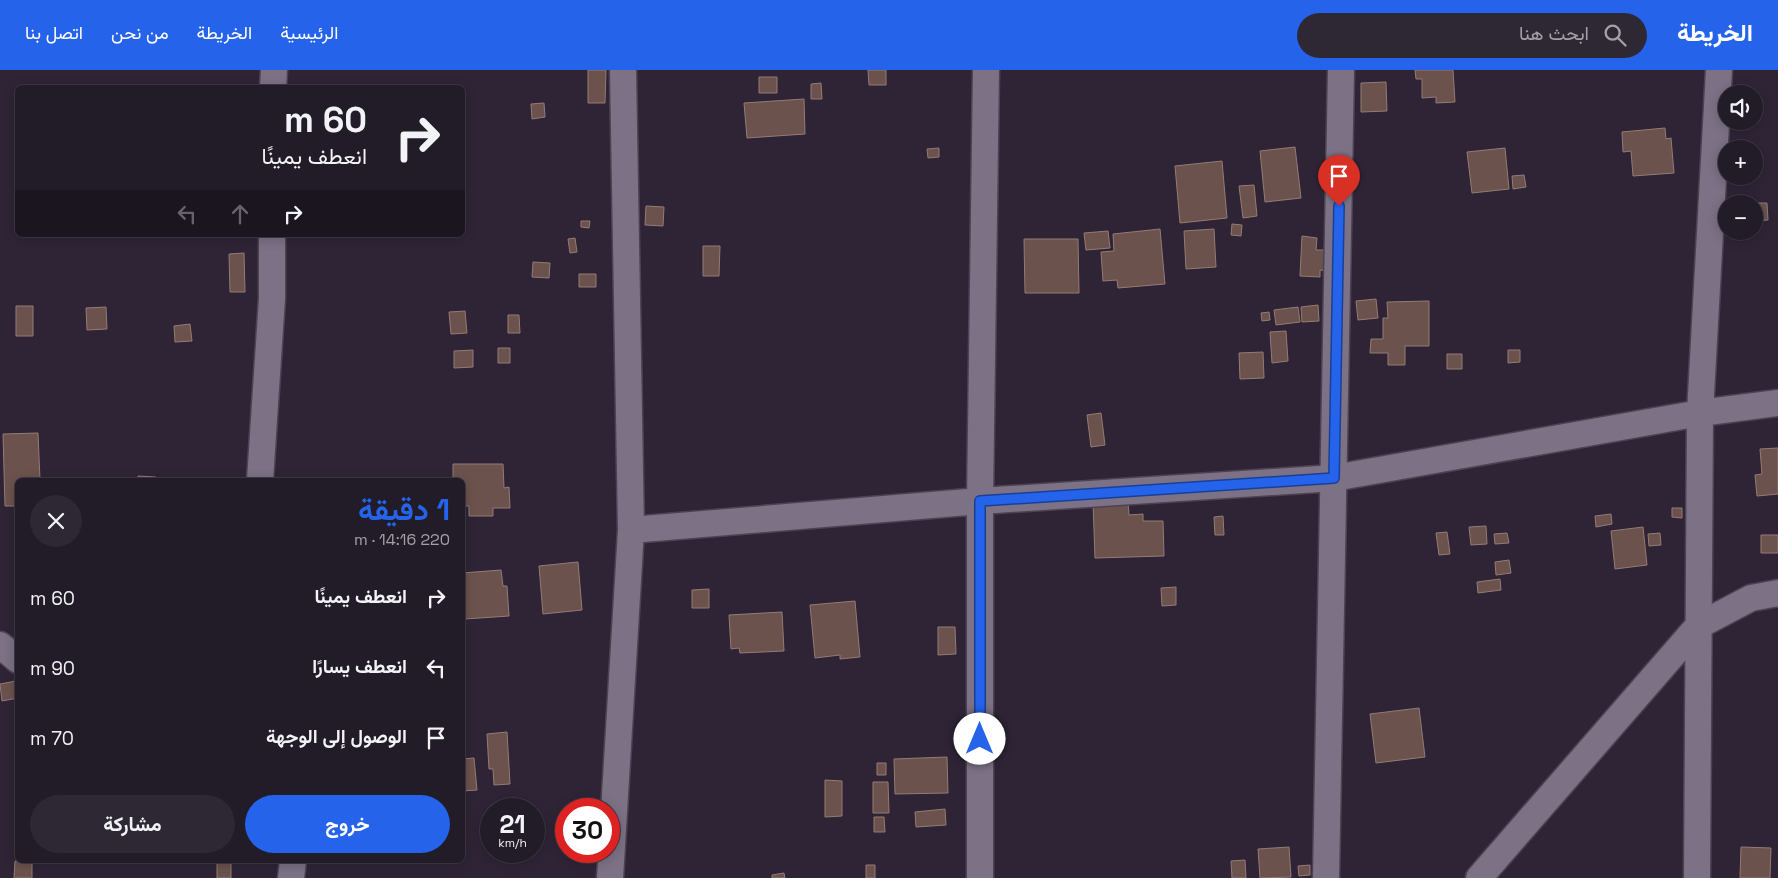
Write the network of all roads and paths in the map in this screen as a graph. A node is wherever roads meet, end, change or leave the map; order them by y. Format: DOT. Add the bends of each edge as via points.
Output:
graph roads {
  1 [pos="274,70"];
  2 [pos="623,70"];
  3 [pos="986,70"];
  4 [pos="1341,70"];
  5 [pos="1719,70"];
  6 [pos="273,85"];
  7 [pos="272,237"];
  8 [pos="1778,403"];
  9 [pos="1700,413"];
  10 [pos="260,478"];
  11 [pos="1334,478"];
  12 [pos="980,501"];
  13 [pos="631,530"];
  14 [pos="1778,593"];
  15 [pos="1698,626"];
  16 [pos="0,645"];
  17 [pos="15,658"];
  18 [pos="293,863"];
  19 [pos="291,878"];
  20 [pos="610,878"];
  21 [pos="980,878"];
  22 [pos="1326,878"];
  23 [pos="1478,878"];
  24 [pos="1697,878"];
  1 -- 6 [label="street"];
  2 -- 13 [label="street"];
  3 -- 12 [label="street"];
  4 -- 11 [label="street"];
  5 -- 9 [label="street"];
  7 -- 10 [label="street" via="272,298"];
  8 -- 9 [label="street"];
  9 -- 11 [label="street"];
  9 -- 15 [label="street"];
  11 -- 12 [label="street"];
  11 -- 22 [label="street"];
  12 -- 13 [label="street"];
  12 -- 21 [label="street"];
  13 -- 20 [label="street"];
  14 -- 15 [label="street" via="1751,598"];
  15 -- 23 [label="street"];
  15 -- 24 [label="street"];
  16 -- 17 [label="street"];
  18 -- 19 [label="street"];
}
